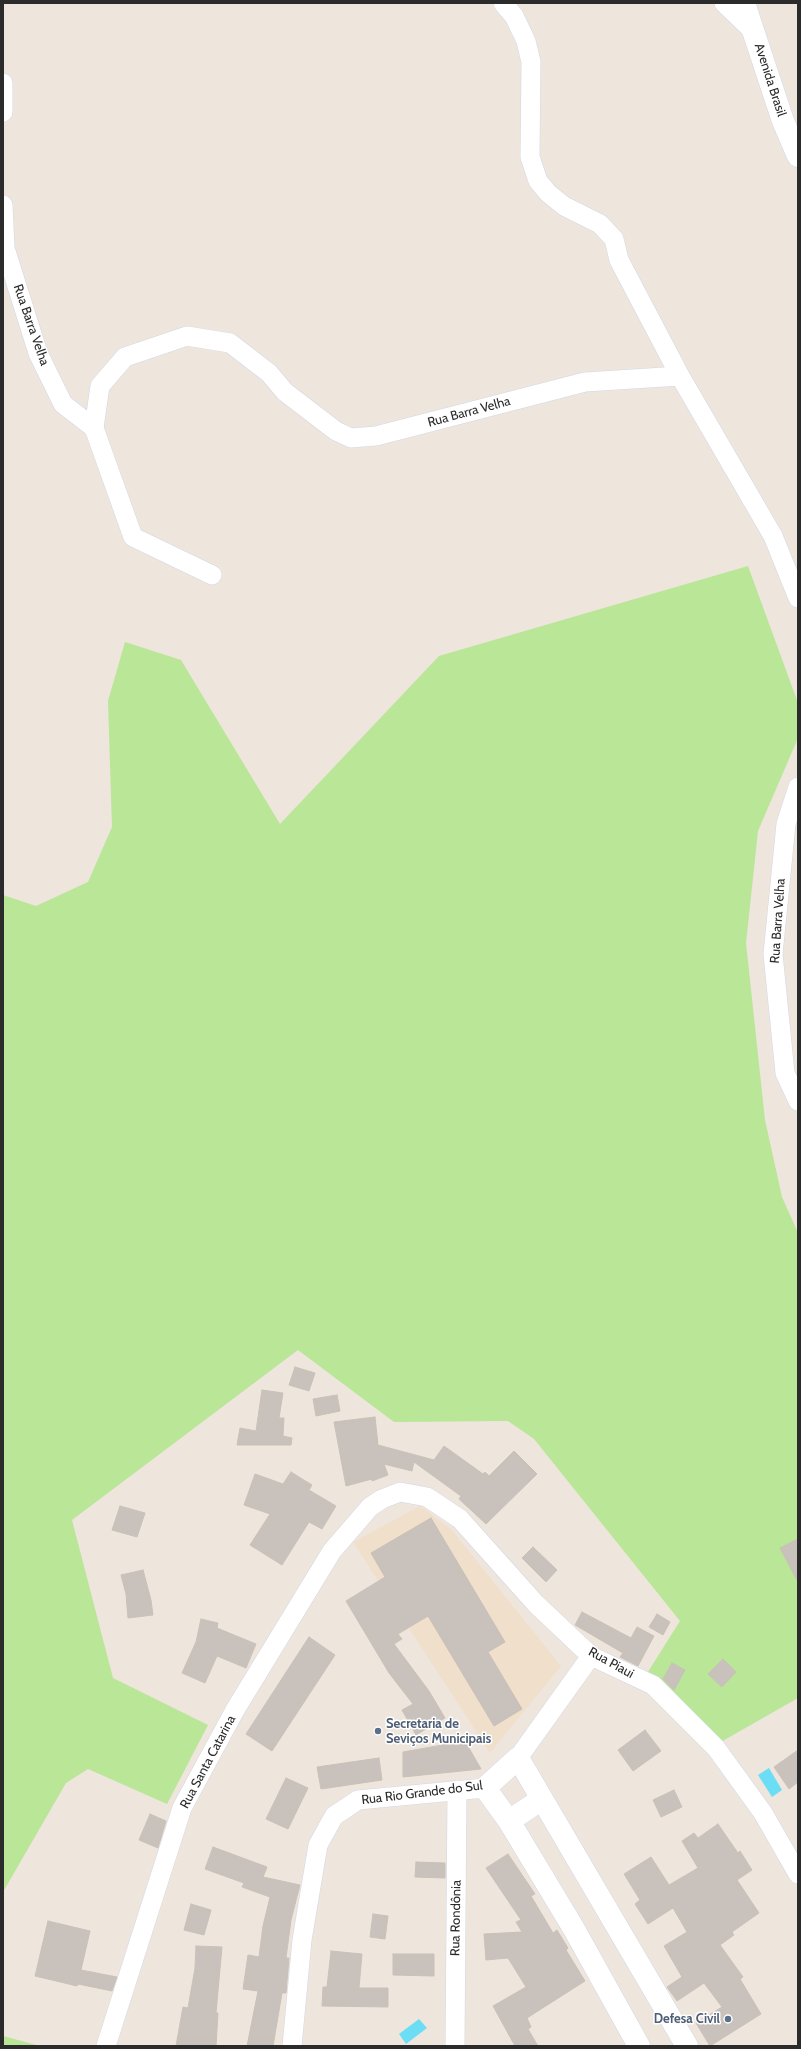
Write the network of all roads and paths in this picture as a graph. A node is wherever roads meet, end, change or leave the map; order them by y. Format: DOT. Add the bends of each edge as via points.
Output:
graph roads {
  1 [pos="503,3"];
  2 [pos="724,3"];
  3 [pos="744,3"];
  4 [pos="756,34"];
  5 [pos="3,83"];
  6 [pos="3,112"];
  7 [pos="798,156"];
  8 [pos="3,205"];
  9 [pos="680,376"];
  10 [pos="94,428"];
  11 [pos="212,575"];
  12 [pos="798,598"];
  13 [pos="798,788"];
  14 [pos="798,1101"];
  15 [pos="370,1507"];
  16 [pos="591,1656"];
  17 [pos="518,1758"];
  18 [pos="485,1788"];
  19 [pos="457,1790"];
  20 [pos="542,1799"];
  21 [pos="509,1821"];
  22 [pos="798,1874"];
  23 [pos="106,2046"];
  24 [pos="292,2046"];
  25 [pos="454,2046"];
  26 [pos="640,2046"];
  27 [pos="687,2046"];
  1 -- 9 [label="street" via="514,16 526,41 531,62 530,157 538,181 564,206 600,224 614,239 619,260"];
  2 -- 4 [label="street"];
  3 -- 4 [label="street, Avenida Brasil"];
  4 -- 7 [label="street, Avenida Brasil" via="783,121"];
  5 -- 6 [label="street"];
  8 -- 10 [label="street, Rua Barra Velha" via="4,248 38,353 63,404"];
  9 -- 10 [label="street, Rua Barra Velha" via="585,382 376,436 351,438 336,432 285,392 269,373 230,343 186,336 125,357 100,386"];
  9 -- 12 [label="street" via="774,536"];
  10 -- 11 [label="street, Rua Barra Velha" via="133,537"];
  13 -- 14 [label="street, Rua Barra Velha" via="786,824 773,954 785,1073"];
  15 -- 16 [label="street, Rua Piaui" via="400,1492 427,1497 438,1504 460,1519 536,1604"];
  15 -- 23 [label="street, Rua Santa Catarina" via="332,1551 235,1710 182,1808"];
  16 -- 17 [label="street, Rua Rio Grande do Sul"];
  16 -- 22 [label="street, Rua Piaui" via="653,1685 716,1748 762,1813"];
  17 -- 18 [label="street, Rua Rio Grande do Sul"];
  17 -- 20 [label="street"];
  18 -- 19 [label="street, Rua Rio Grande do Sul"];
  18 -- 21 [label="street"];
  19 -- 24 [label="street, Rua Rio Grande do Sul" via="358,1800 334,1816 318,1845 302,1940"];
  19 -- 25 [label="street, Rua Rondônia"];
  20 -- 21 [label="street"];
  20 -- 27 [label="street"];
  21 -- 26 [label="street"];
}
